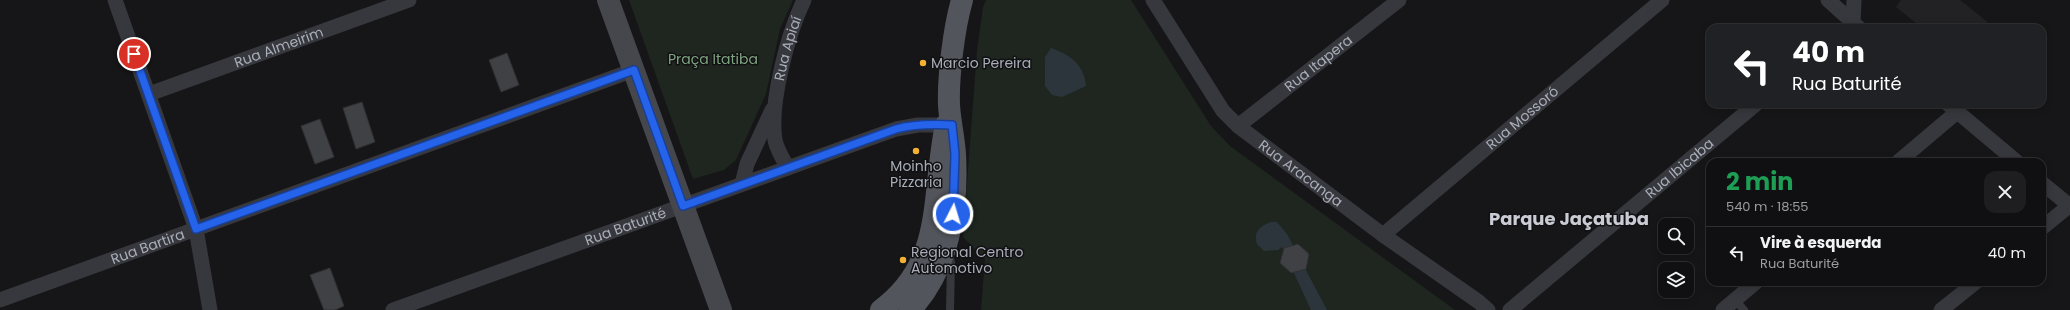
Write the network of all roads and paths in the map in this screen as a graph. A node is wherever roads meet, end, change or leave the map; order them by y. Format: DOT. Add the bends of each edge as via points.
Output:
graph roads {
  1 [pos="115,0"];
  2 [pos="409,0"];
  3 [pos="608,0"];
  4 [pos="804,0"];
  5 [pos="962,0"];
  6 [pos="1153,0"];
  7 [pos="1399,0"];
  8 [pos="1662,0"];
  9 [pos="1828,0"];
  10 [pos="1854,0"];
  11 [pos="1851,24"];
  12 [pos="1853,24"];
  13 [pos="634,70"];
  14 [pos="149,94"];
  15 [pos="777,98"];
  16 [pos="1751,108"];
  17 [pos="1953,108"];
  18 [pos="949,119"];
  19 [pos="1238,126"];
  20 [pos="1902,158"];
  21 [pos="2012,158"];
  22 [pos="788,168"];
  23 [pos="742,184"];
  24 [pos="2046,186"];
  25 [pos="2070,205"];
  26 [pos="683,206"];
  27 [pos="2046,225"];
  28 [pos="196,229"];
  29 [pos="1383,235"];
  30 [pos="947,244"];
  31 [pos="923,259"];
  32 [pos="1753,286"];
  33 [pos="1971,286"];
  34 [pos="0,300"];
  35 [pos="1739,305"];
  36 [pos="210,310"];
  37 [pos="393,310"];
  38 [pos="721,310"];
  39 [pos="881,310"];
  40 [pos="901,310"];
  41 [pos="910,310"];
  42 [pos="950,310"];
  43 [pos="1488,310"];
  44 [pos="1510,310"];
  45 [pos="1723,310"];
  46 [pos="1941,310"];
  1 -- 14 [label="street"];
  2 -- 14 [label="street, Rua Almeirim"];
  3 -- 13 [label="street"];
  4 -- 15 [label="street, Rua Apiaí" via="785,53"];
  5 -- 18 [label="main road" via="956,24"];
  6 -- 19 [label="street, Rua Aracanga" via="1223,111"];
  7 -- 19 [label="street, Rua Itapera"];
  8 -- 29 [label="street, Rua Mossoró"];
  9 -- 11 [label="street"];
  10 -- 12 [label="street"];
  13 -- 26 [label="street"];
  13 -- 28 [label="street, Rua Bartira"];
  14 -- 28 [label="street"];
  15 -- 22 [label="street, Rua Apiaí" via="775,141"];
  15 -- 23 [label="street, Rua Apiaí"];
  16 -- 44 [label="street, Rua Ibicaba"];
  17 -- 20 [label="street"];
  17 -- 21 [label="street"];
  18 -- 22 [label="street, Rua Baturité" via="896,129"];
  18 -- 30 [label="main road" via="955,154 955,190"];
  18 -- 31 [label="main road" via="940,153 932,226"];
  19 -- 29 [label="street, Rua Aracanga"];
  22 -- 23 [label="street, Rua Baturité"];
  23 -- 26 [label="street, Rua Baturité"];
  24 -- 25 [label="street"];
  25 -- 27 [label="street"];
  26 -- 37 [label="street, Rua Baturité"];
  26 -- 38 [label="street"];
  28 -- 34 [label="street, Rua Bartira"];
  28 -- 36 [label="street"];
  29 -- 43 [label="street, Rua Aracanga"];
  30 -- 41 [label="main road" via="932,280"];
  30 -- 42 [label="lane" via="951,263"];
  31 -- 39 [label="main road" via="900,293"];
  31 -- 40 [label="main road" via="918,278"];
  32 -- 35 [label="street"];
  33 -- 46 [label="street"];
  35 -- 45 [label="street"];
}
